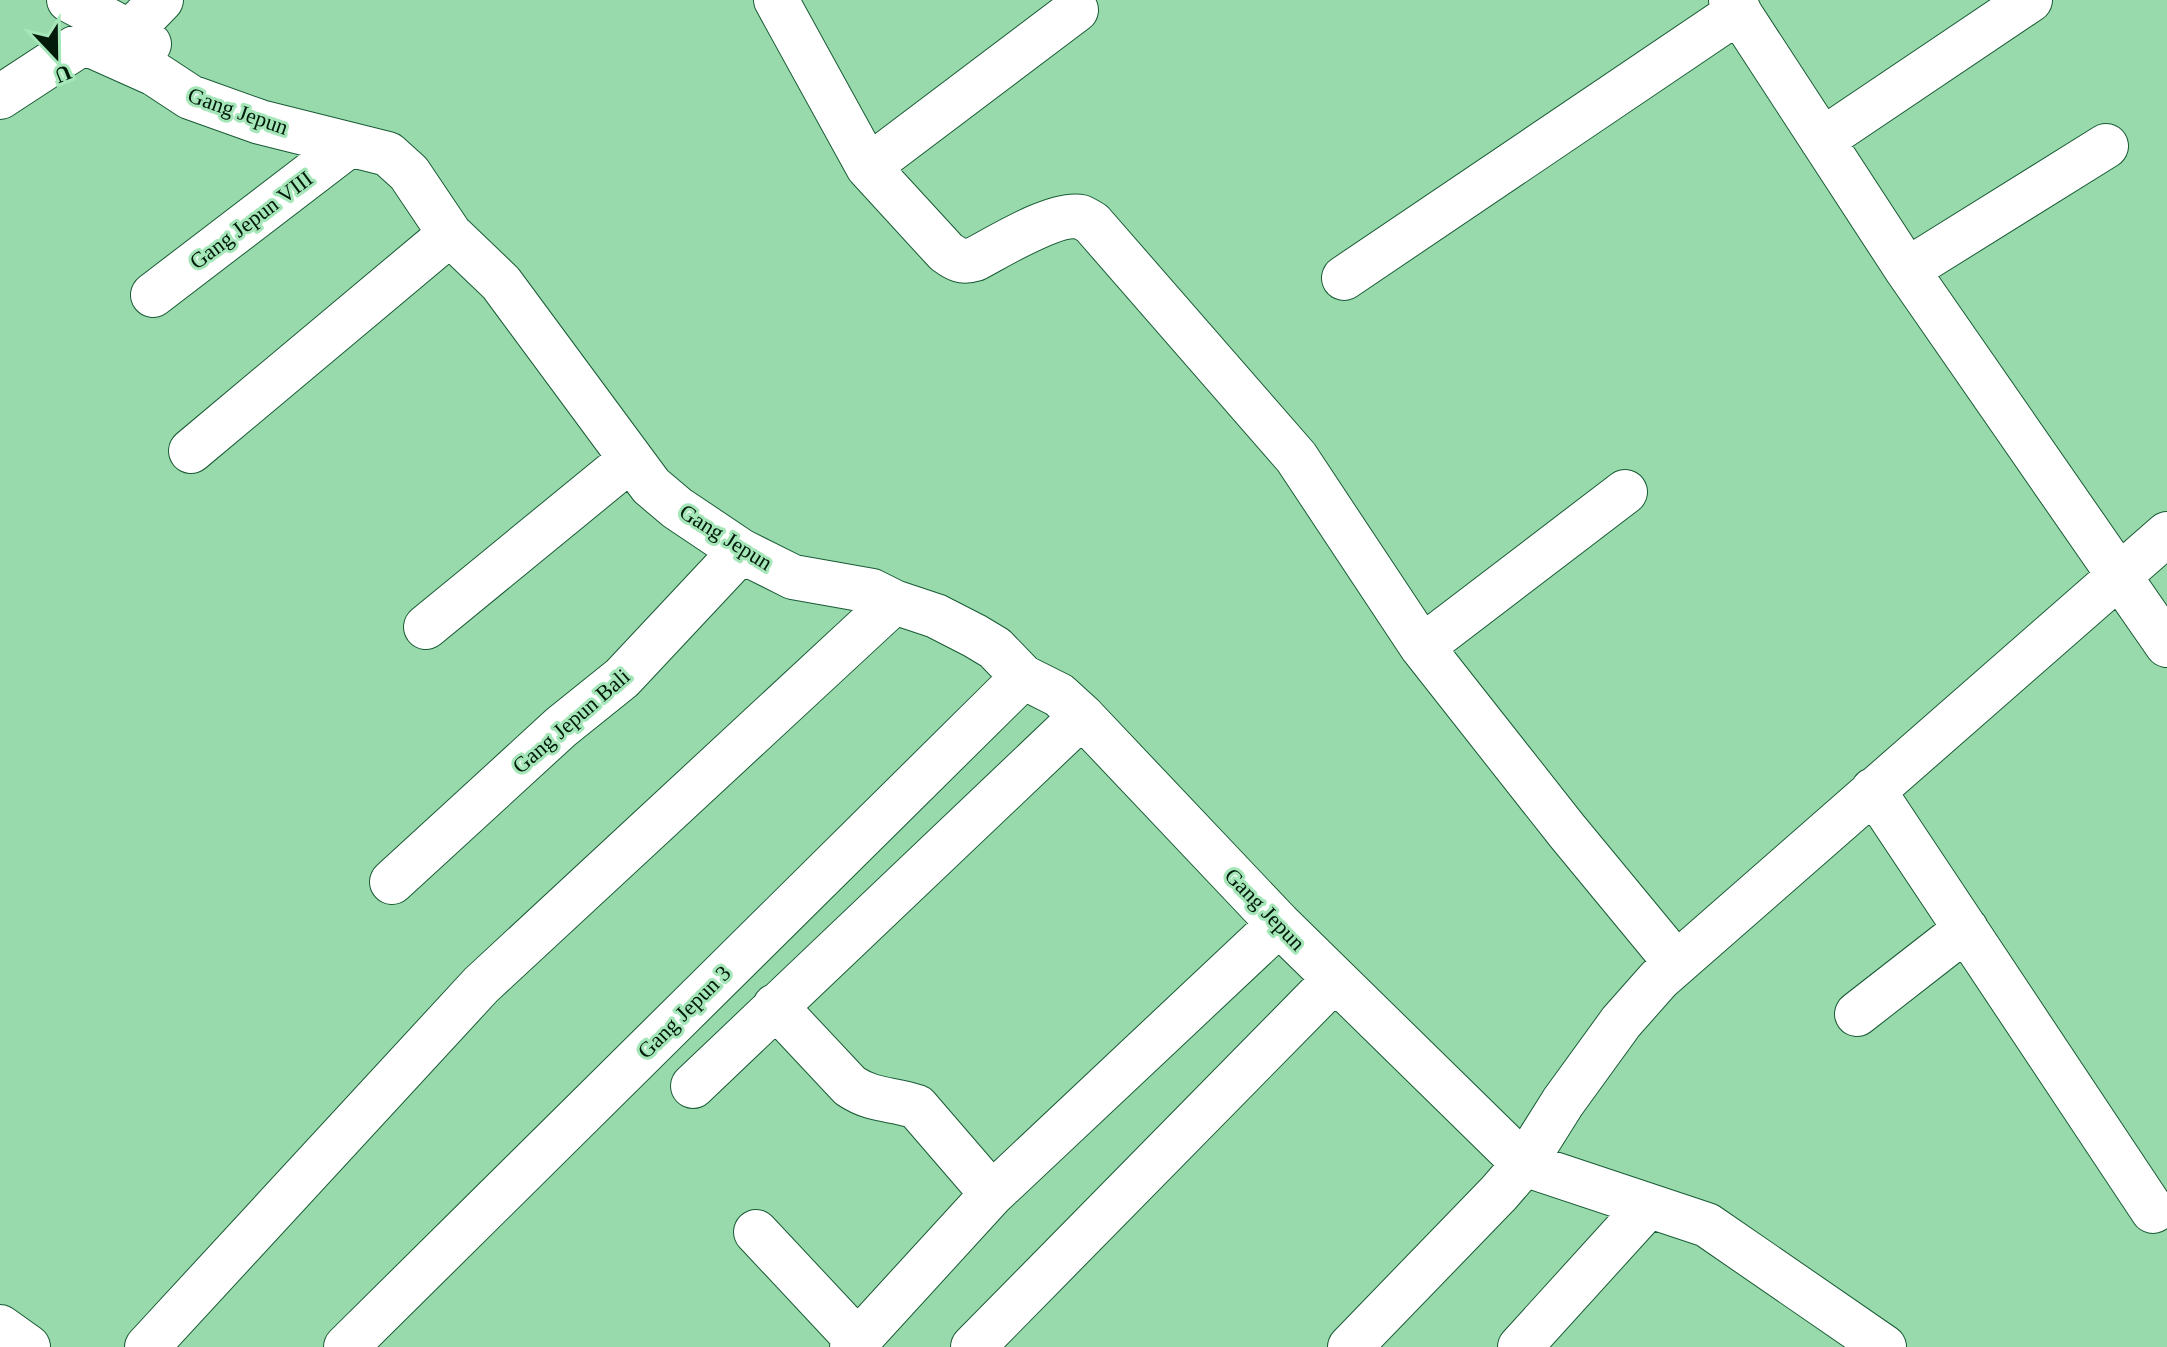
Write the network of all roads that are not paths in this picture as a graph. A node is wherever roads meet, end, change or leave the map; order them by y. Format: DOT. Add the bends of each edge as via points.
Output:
graph roads {
  1 [pos="69,0"];
  2 [pos="161,0"];
  3 [pos="777,0"];
  4 [pos="2030,0"];
  5 [pos="1735,6"];
  6 [pos="1076,10"];
  7 [pos="130,32"];
  8 [pos="155,74"];
  9 [pos="0,97"];
  10 [pos="1822,140"];
  11 [pos="349,145"];
  12 [pos="2106,146"];
  13 [pos="868,167"];
  14 [pos="450,234"];
  15 [pos="1907,270"];
  16 [pos="1344,278"];
  17 [pos="153,295"];
  18 [pos="191,451"];
  19 [pos="631,459"];
  20 [pos="1625,492"];
  21 [pos="2167,534"];
  22 [pos="741,551"];
  23 [pos="2118,575"];
  24 [pos="894,602"];
  25 [pos="426,627"];
  26 [pos="2167,645"];
  27 [pos="1422,647"];
  28 [pos="1023,677"];
  29 [pos="1082,716"];
  30 [pos="1873,790"];
  31 [pos="392,882"];
  32 [pos="1279,924"];
  33 [pos="1966,929"];
  34 [pos="1676,963"];
  35 [pos="1335,979"];
  36 [pos="775,1006"];
  37 [pos="1857,1014"];
  38 [pos="693,1086"];
  39 [pos="1524,1164"];
  40 [pos="992,1194"];
  41 [pos="1648,1206"];
  42 [pos="2153,1211"];
  43 [pos="756,1232"];
  44 [pos="0,1327"];
  45 [pos="855,1344"];
  46 [pos="27,1347"];
  47 [pos="147,1347"];
  48 [pos="346,1347"];
  49 [pos="973,1347"];
  50 [pos="1350,1347"];
  51 [pos="1520,1347"];
  52 [pos="1884,1347"];
  1 -- 7 [label="street"];
  2 -- 7 [label="street"];
  3 -- 13 [label="street"];
  4 -- 10 [label="street"];
  5 -- 10 [label="street"];
  5 -- 16 [label="street"];
  6 -- 13 [label="street"];
  7 -- 8 [label="street" via="149,45"];
  8 -- 9 [label="street, Gang Jepun" via="88,44"];
  8 -- 11 [label="street, Gang Jepun" via="190,97"];
  10 -- 15 [label="street"];
  11 -- 14 [label="street, Gang Jepun" via="388,154 409,173"];
  11 -- 17 [label="street, Gang Jepun VIII"];
  12 -- 15 [label="street"];
  13 -- 27 [label="street" via="958,261 975,259 1056,220 1082,217 1092,223 1296,457"];
  14 -- 18 [label="street"];
  14 -- 19 [label="street, Gang Jepun" via="501,283"];
  15 -- 23 [label="street"];
  19 -- 22 [label="street, Gang Jepun" via="677,508"];
  19 -- 25 [label="street"];
  20 -- 27 [label="street"];
  21 -- 23 [label="street"];
  22 -- 24 [label="street, Gang Jepun" via="793,577 872,591"];
  22 -- 31 [label="street, Gang Jepun Bali" via="622,678"];
  23 -- 26 [label="street"];
  23 -- 30 [label="street"];
  24 -- 28 [label="street, Gang Jepun" via="975,636"];
  24 -- 47 [label="street" via="481,985"];
  27 -- 34 [label="street"];
  28 -- 29 [label="street, Gang Jepun" via="1059,695"];
  28 -- 48 [label="street, Gang Jepun 3"];
  29 -- 32 [label="street, Gang Jepun"];
  29 -- 36 [label="street"];
  30 -- 33 [label="street"];
  30 -- 34 [label="street"];
  32 -- 35 [label="street, Gang Jepun"];
  32 -- 40 [label="street"];
  33 -- 37 [label="street"];
  33 -- 42 [label="street"];
  34 -- 39 [label="street" via="1621,1022"];
  35 -- 39 [label="street, Gang Jepun"];
  35 -- 49 [label="street"];
  36 -- 38 [label="street"];
  36 -- 40 [label="street" via="850,1086 864,1095 917,1107"];
  39 -- 41 [label="street"];
  39 -- 50 [label="street"];
  40 -- 45 [label="street"];
  41 -- 51 [label="street"];
  41 -- 52 [label="street" via="1707,1225"];
  43 -- 45 [label="street"];
  44 -- 46 [label="street"];
}
